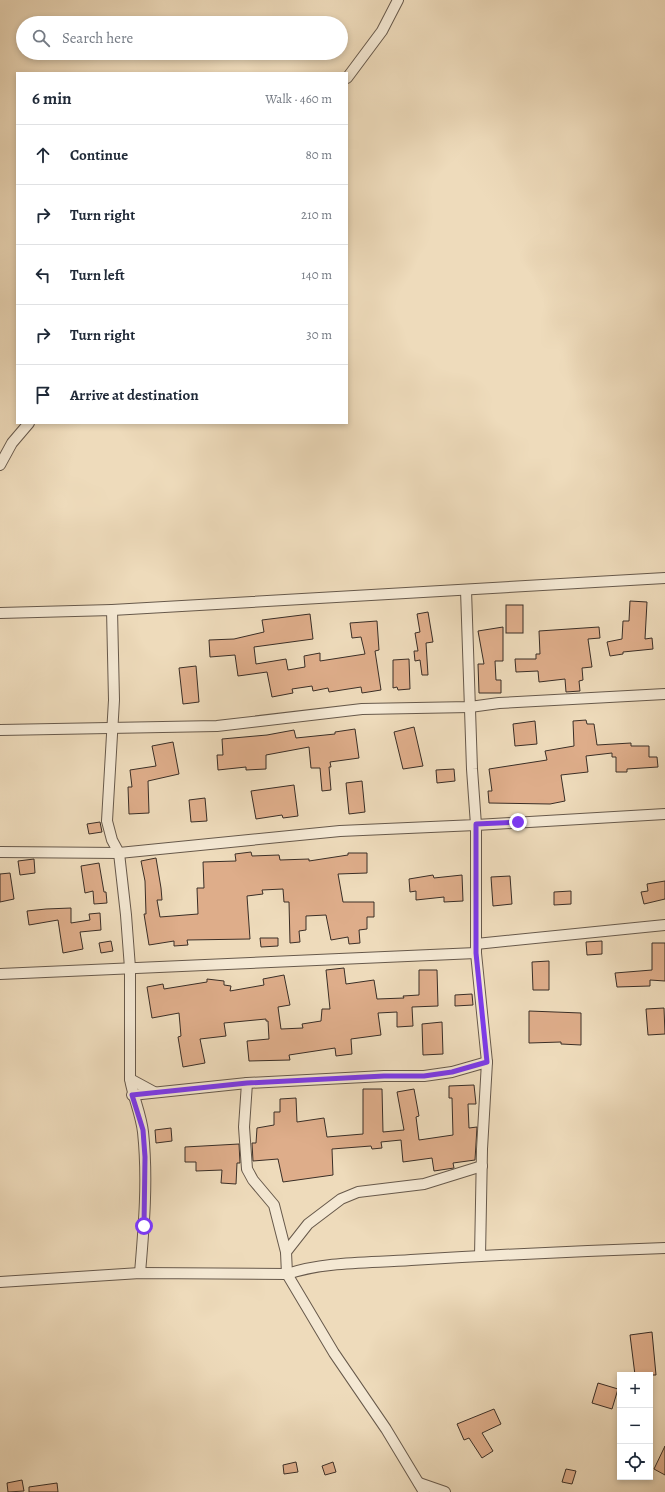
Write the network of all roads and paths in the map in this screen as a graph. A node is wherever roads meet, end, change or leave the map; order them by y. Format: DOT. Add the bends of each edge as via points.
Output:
graph roads {
  1 [pos="398,0"];
  2 [pos="348,77"];
  3 [pos="28,424"];
  4 [pos="0,465"];
  5 [pos="665,578"];
  6 [pos="466,590"];
  7 [pos="112,610"];
  8 [pos="0,612"];
  9 [pos="665,694"];
  10 [pos="470,707"];
  11 [pos="111,728"];
  12 [pos="0,730"];
  13 [pos="665,814"];
  14 [pos="476,824"];
  15 [pos="0,852"];
  16 [pos="119,853"];
  17 [pos="665,924"];
  18 [pos="476,948"];
  19 [pos="130,968"];
  20 [pos="0,974"];
  21 [pos="487,1062"];
  22 [pos="130,1079"];
  23 [pos="247,1083"];
  24 [pos="154,1092"];
  25 [pos="132,1095"];
  26 [pos="482,1166"];
  27 [pos="665,1248"];
  28 [pos="286,1252"];
  29 [pos="480,1256"];
  30 [pos="140,1273"];
  31 [pos="288,1274"];
  32 [pos="0,1282"];
  33 [pos="422,1488"];
  34 [pos="445,1492"];
  1 -- 2 [label="street" via="382,31"];
  3 -- 4 [label="street" via="12,443"];
  5 -- 6 [label="street"];
  6 -- 7 [label="street"];
  6 -- 10 [label="street"];
  7 -- 8 [label="street"];
  7 -- 11 [label="street" via="114,700"];
  9 -- 10 [label="street" via="499,703"];
  10 -- 11 [label="street" via="362,709 244,725"];
  10 -- 14 [label="street"];
  11 -- 12 [label="street"];
  11 -- 16 [label="street" via="107,821"];
  13 -- 14 [label="street"];
  14 -- 16 [label="street" via="340,831"];
  14 -- 18 [label="street"];
  15 -- 16 [label="street"];
  16 -- 19 [label="street"];
  17 -- 18 [label="street"];
  18 -- 19 [label="street"];
  18 -- 21 [label="street"];
  19 -- 20 [label="street"];
  19 -- 22 [label="street"];
  21 -- 23 [label="street" via="452,1072 424,1076"];
  21 -- 26 [label="street"];
  22 -- 24 [label="street"];
  22 -- 25 [label="street"];
  23 -- 24 [label="street"];
  23 -- 28 [label="street" via="244,1127 247,1169 274,1205"];
  24 -- 25 [label="street"];
  25 -- 30 [label="street" via="143,1130 145,1157"];
  26 -- 28 [label="street" via="424,1184 358,1192 341,1199 308,1224"];
  26 -- 29 [label="street"];
  27 -- 29 [label="street"];
  28 -- 31 [label="street"];
  29 -- 31 [label="street" via="305,1268"];
  30 -- 31 [label="street"];
  30 -- 32 [label="street"];
  31 -- 33 [label="street" via="334,1353 386,1429"];
  33 -- 34 [label="street"];
}
